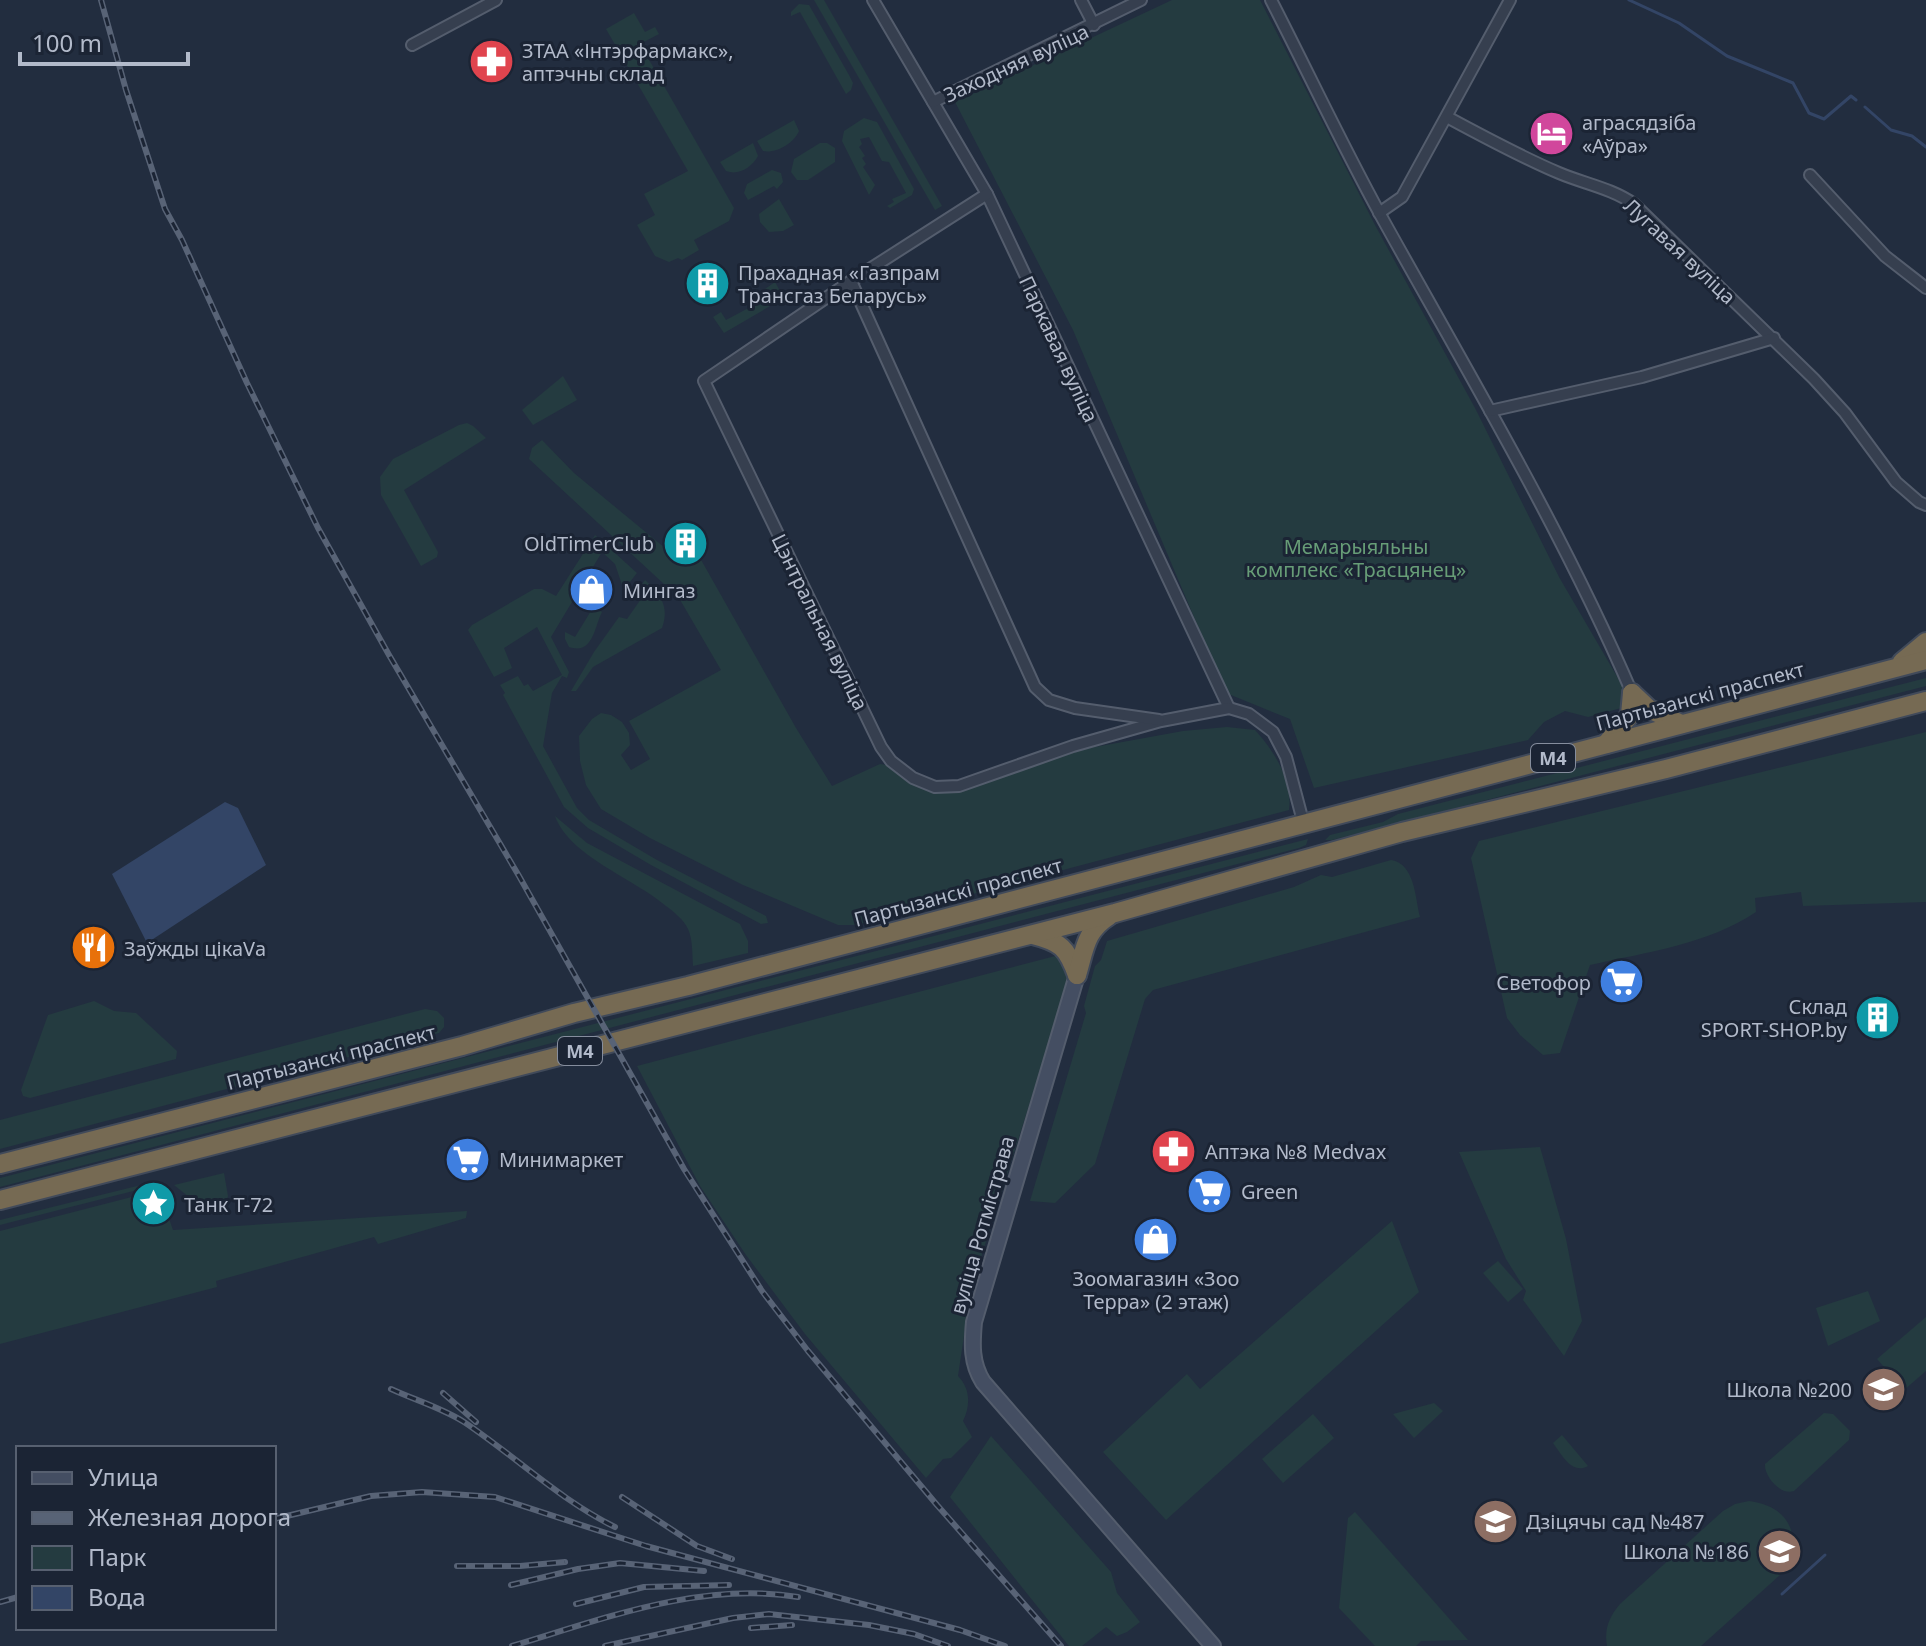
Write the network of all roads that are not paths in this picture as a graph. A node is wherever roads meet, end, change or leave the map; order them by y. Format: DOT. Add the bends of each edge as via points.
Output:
graph roads {
  1 [pos="496,0"];
  2 [pos="873,0"];
  3 [pos="1081,0"];
  4 [pos="1141,0"];
  5 [pos="1271,0"];
  6 [pos="1510,0"];
  7 [pos="1094,25"];
  8 [pos="412,45"];
  9 [pos="933,102"];
  10 [pos="1447,117"];
  11 [pos="1810,175"];
  12 [pos="987,194"];
  13 [pos="1379,213"];
  14 [pos="851,281"];
  15 [pos="1926,288"];
  16 [pos="1774,338"];
  17 [pos="1490,411"];
  18 [pos="1922,504"];
  19 [pos="1926,642"];
  20 [pos="1926,660"];
  21 [pos="1893,668"];
  22 [pos="1632,693"];
  23 [pos="1926,701"];
  24 [pos="1229,708"];
  25 [pos="1161,721"];
  26 [pos="1681,724"];
  27 [pos="1606,744"];
  28 [pos="1306,824"];
  29 [pos="1318,856"];
  30 [pos="1115,913"];
  31 [pos="1030,934"];
  32 [pos="1077,975"];
  33 [pos="0,1164"];
  34 [pos="0,1200"];
  35 [pos="1213,1646"];
  1 -- 8 [label="street"];
  2 -- 9 [label="street, Паркавая вуліца"];
  3 -- 7 [label="street"];
  4 -- 7 [label="street, Заходняя вуліца"];
  5 -- 13 [label="street"];
  6 -- 10 [label="street"];
  7 -- 9 [label="street, Заходняя вуліца"];
  9 -- 12 [label="street, Паркавая вуліца"];
  10 -- 13 [label="street" via="1402,197"];
  10 -- 16 [label="street, Лугавая вуліца" via="1529,160 1625,198"];
  11 -- 15 [label="street" via="1885,256"];
  12 -- 14 [label="street, Цэнтральная вуліца"];
  12 -- 24 [label="street, Паркавая вуліца"];
  13 -- 17 [label="street"];
  14 -- 25 [label="street, Цэнтральная вуліца" via="1035,687 1049,700 1075,708"];
  14 -- 25 [label="street, Цэнтральная вуліца" via="704,381 891,761 935,787 959,786"];
  16 -- 17 [label="street" via="1642,377"];
  16 -- 18 [label="street, Лугавая вуліца" via="1831,397 1896,482"];
  17 -- 22 [label="street"];
  19 -- 21 [label="highway"];
  20 -- 21 [label="highway, Партызанскі праспект / М4"];
  21 -- 26 [label="highway, Партызанскі праспект / М4"];
  22 -- 26 [label="highway" via="1649,709"];
  22 -- 27 [label="highway" via="1630,715"];
  23 -- 29 [label="highway, М4"];
  24 -- 25 [label="street, Цэнтральная вуліца"];
  24 -- 28 [label="street" via="1249,714 1273,732"];
  26 -- 27 [label="highway, Партызанскі праспект / М4"];
  27 -- 28 [label="highway, Партызанскі праспект / М4"];
  28 -- 29 [label="highway"];
  28 -- 33 [label="highway, Партызанскі праспект / М4"];
  29 -- 30 [label="highway, М4"];
  30 -- 31 [label="highway, М4"];
  30 -- 32 [label="highway" via="1093,928"];
  31 -- 32 [label="highway" via="1066,950"];
  31 -- 34 [label="highway, М4"];
  32 -- 35 [label="street, вуліца Ротмістрава" via="974,1322 973,1359 991,1392"];
}
